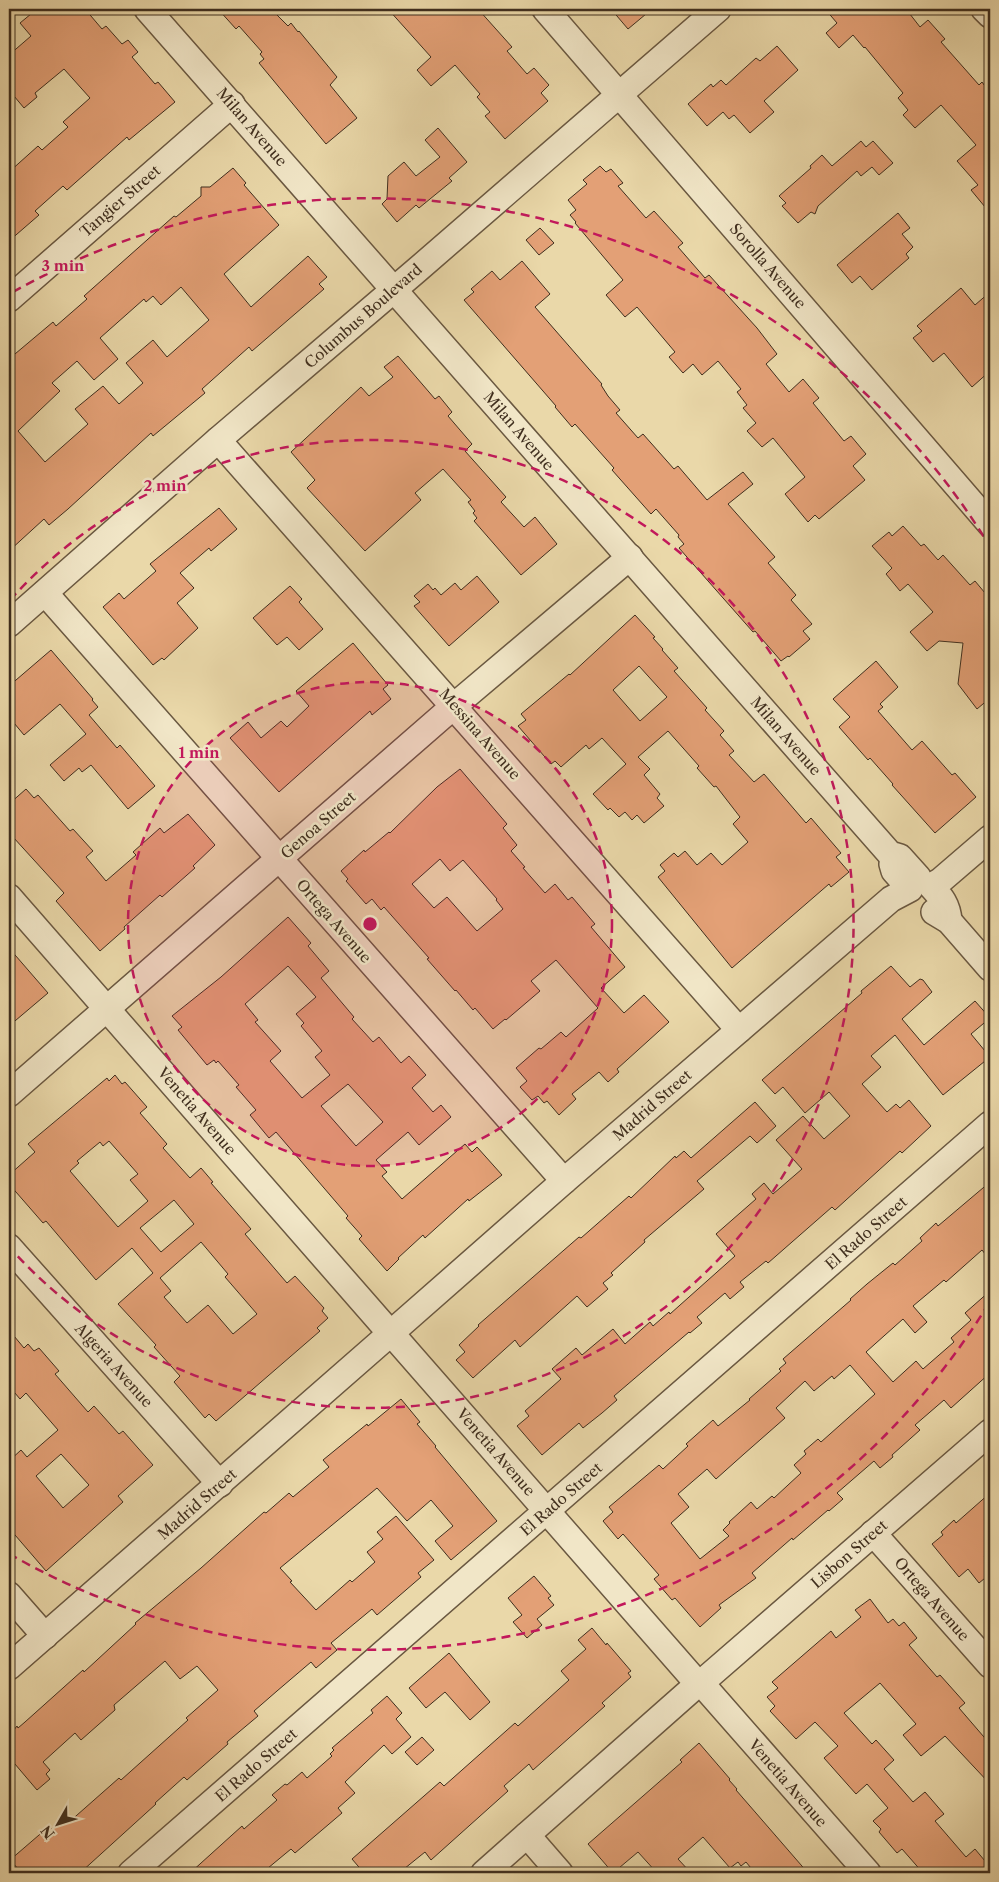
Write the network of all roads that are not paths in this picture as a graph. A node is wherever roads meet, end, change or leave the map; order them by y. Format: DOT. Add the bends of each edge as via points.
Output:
graph roads {
  1 [pos="147,9"];
  2 [pos="545,9"];
  3 [pos="718,9"];
  4 [pos="984,9"];
  5 [pos="990,16"];
  6 [pos="619,94"];
  7 [pos="232,104"];
  8 [pos="395,290"];
  9 [pos="9,298"];
  10 [pos="218,440"];
  11 [pos="990,524"];
  12 [pos="630,557"];
  13 [pos="45,593"];
  14 [pos="9,624"];
  15 [pos="454,706"];
  16 [pos="990,838"];
  17 [pos="279,858"];
  18 [pos="919,888"];
  19 [pos="9,897"];
  20 [pos="990,968"];
  21 [pos="107,1009"];
  22 [pos="739,1030"];
  23 [pos="9,1094"];
  24 [pos="990,1124"];
  25 [pos="564,1181"];
  26 [pos="9,1247"];
  27 [pos="391,1333"];
  28 [pos="990,1432"];
  29 [pos="220,1484"];
  30 [pos="548,1511"];
  31 [pos="873,1533"];
  32 [pos="9,1594"];
  33 [pos="44,1636"];
  34 [pos="990,1665"];
  35 [pos="9,1666"];
  36 [pos="700,1684"];
  37 [pos="527,1835"];
  38 [pos="131,1873"];
  39 [pos="484,1873"];
  40 [pos="560,1873"];
  41 [pos="868,1873"];
  1 -- 7 [label="street, Milan Avenue"];
  2 -- 6 [label="street, Sorolla Avenue"];
  3 -- 6 [label="street, Columbus Boulevard"];
  4 -- 5 [label="street"];
  6 -- 8 [label="street, Columbus Boulevard"];
  6 -- 11 [label="street, Sorolla Avenue"];
  7 -- 8 [label="street, Milan Avenue"];
  7 -- 9 [label="street, Tangier Street"];
  8 -- 10 [label="street, Columbus Boulevard"];
  8 -- 12 [label="street, Milan Avenue"];
  10 -- 13 [label="street, Columbus Boulevard"];
  10 -- 15 [label="street, Messina Avenue"];
  12 -- 15 [label="street, Genoa Street"];
  12 -- 18 [label="street, Milan Avenue" via="890,854 900,857"];
  13 -- 14 [label="street, Columbus Boulevard"];
  13 -- 17 [label="street, Ortega Avenue"];
  15 -- 17 [label="street, Genoa Street"];
  15 -- 22 [label="street, Messina Avenue"];
  16 -- 18 [label="street, Madrid Street" via="944,878"];
  17 -- 21 [label="street, Genoa Street"];
  17 -- 25 [label="street, Ortega Avenue"];
  18 -- 20 [label="street, Milan Avenue" via="942,898 949,921"];
  18 -- 22 [label="street, Madrid Street" via="891,899"];
  19 -- 21 [label="street, Venetia Avenue"];
  21 -- 23 [label="street, Genoa Street"];
  21 -- 27 [label="street, Venetia Avenue"];
  22 -- 25 [label="street, Madrid Street"];
  24 -- 30 [label="street, El Rado Street"];
  25 -- 27 [label="street, Madrid Street"];
  26 -- 29 [label="street, Algeria Avenue"];
  27 -- 29 [label="street, Madrid Street"];
  27 -- 30 [label="street, Venetia Avenue"];
  28 -- 31 [label="street, Lisbon Street"];
  29 -- 33 [label="street, Madrid Street"];
  30 -- 36 [label="street, Venetia Avenue"];
  30 -- 38 [label="street, El Rado Street"];
  31 -- 34 [label="street, Ortega Avenue"];
  31 -- 36 [label="street, Lisbon Street"];
  32 -- 33 [label="street"];
  33 -- 35 [label="street, Madrid Street"];
  36 -- 37 [label="street, Lisbon Street"];
  36 -- 41 [label="street, Venetia Avenue"];
  37 -- 39 [label="street, Lisbon Street"];
  37 -- 40 [label="street"];
}
